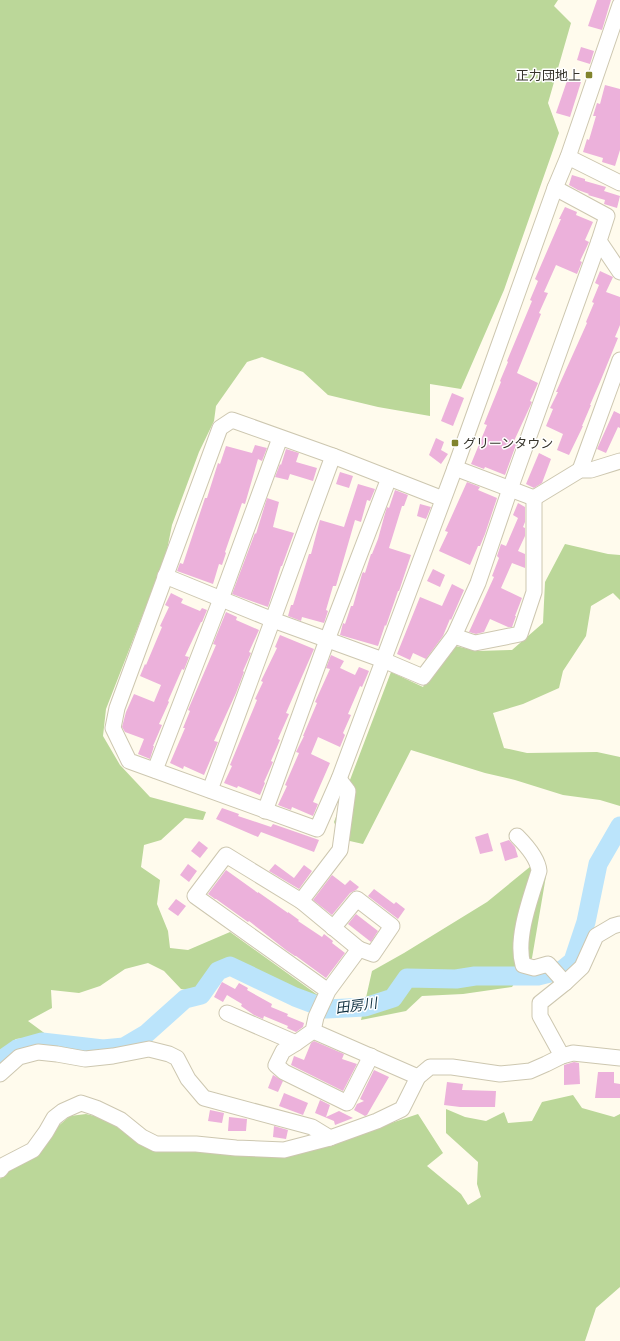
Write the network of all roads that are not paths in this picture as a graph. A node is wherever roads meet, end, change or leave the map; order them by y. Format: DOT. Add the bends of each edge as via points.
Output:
graph roads {
  1 [pos="620,6"];
  2 [pos="568,157"];
  3 [pos="619,179"];
  4 [pos="555,188"];
  5 [pos="599,241"];
  6 [pos="620,272"];
  7 [pos="620,360"];
  8 [pos="280,438"];
  9 [pos="333,456"];
  10 [pos="620,462"];
  11 [pos="455,468"];
  12 [pos="580,470"];
  13 [pos="389,478"];
  14 [pos="510,489"];
  15 [pos="534,498"];
  16 [pos="443,499"];
  17 [pos="165,576"];
  18 [pos="221,599"];
  19 [pos="273,620"];
  20 [pos="454,636"];
  21 [pos="327,640"];
  22 [pos="383,660"];
  23 [pos="155,770"];
  24 [pos="339,779"];
  25 [pos="210,790"];
  26 [pos="265,811"];
  27 [pos="517,836"];
  28 [pos="301,901"];
  29 [pos="620,924"];
  30 [pos="333,928"];
  31 [pos="359,949"];
  32 [pos="563,981"];
  33 [pos="328,994"];
  34 [pos="228,1012"];
  35 [pos="314,1024"];
  36 [pos="296,1044"];
  37 [pos="371,1056"];
  38 [pos="562,1056"];
  39 [pos="620,1058"];
  40 [pos="0,1074"];
  41 [pos="418,1077"];
  42 [pos="330,1138"];
  43 [pos="1,1165"];
  1 -- 2 [label="street"];
  2 -- 3 [label="street"];
  2 -- 4 [label="street"];
  4 -- 5 [label="street" via="607,216"];
  4 -- 11 [label="street"];
  5 -- 6 [label="street"];
  5 -- 14 [label="street"];
  7 -- 12 [label="street"];
  8 -- 9 [label="street"];
  8 -- 17 [label="street" via="232,420 220,428"];
  8 -- 18 [label="street"];
  9 -- 13 [label="street"];
  9 -- 19 [label="street"];
  10 -- 12 [label="street"];
  11 -- 14 [label="street"];
  11 -- 16 [label="street"];
  12 -- 15 [label="street"];
  13 -- 16 [label="street"];
  13 -- 21 [label="street"];
  14 -- 15 [label="street"];
  14 -- 20 [label="street" via="478,583"];
  15 -- 20 [label="street" via="534,592 520,634 475,643"];
  16 -- 22 [label="street"];
  17 -- 18 [label="street"];
  17 -- 23 [label="street" via="117,708 113,728 129,761"];
  18 -- 19 [label="street"];
  18 -- 23 [label="street"];
  19 -- 21 [label="street"];
  19 -- 25 [label="street"];
  20 -- 22 [label="street" via="423,677"];
  21 -- 22 [label="street"];
  21 -- 26 [label="street"];
  22 -- 24 [label="street"];
  23 -- 25 [label="street"];
  24 -- 26 [label="street" via="317,829"];
  24 -- 28 [label="street" via="348,791 340,850"];
  25 -- 26 [label="street"];
  27 -- 32 [label="street" via="539,864 524,917 520,955 523,965 534,968 548,964"];
  28 -- 30 [label="street"];
  28 -- 33 [label="street" via="226,854 195,896"];
  29 -- 32 [label="street" via="596,936 582,967"];
  30 -- 31 [label="street"];
  30 -- 31 [label="street" via="357,899 392,926 373,954"];
  31 -- 33 [label="street"];
  32 -- 38 [label="street" via="540,1003 540,1016"];
  33 -- 35 [label="street"];
  34 -- 36 [label="street"];
  35 -- 36 [label="street"];
  35 -- 37 [label="street"];
  36 -- 37 [label="street" via="284,1051 276,1064 284,1072 347,1103"];
  37 -- 41 [label="street"];
  38 -- 39 [label="street" via="573,1053"];
  38 -- 41 [label="street" via="530,1071 500,1074 452,1067 430,1067"];
  40 -- 42 [label="street" via="19,1057 38,1052 85,1059 149,1049 177,1058 188,1079 204,1098 312,1127"];
  41 -- 42 [label="street" via="402,1109"];
  42 -- 43 [label="street" via="284,1150 156,1144 142,1137 121,1120 82,1103 54,1118 33,1150"];
}
